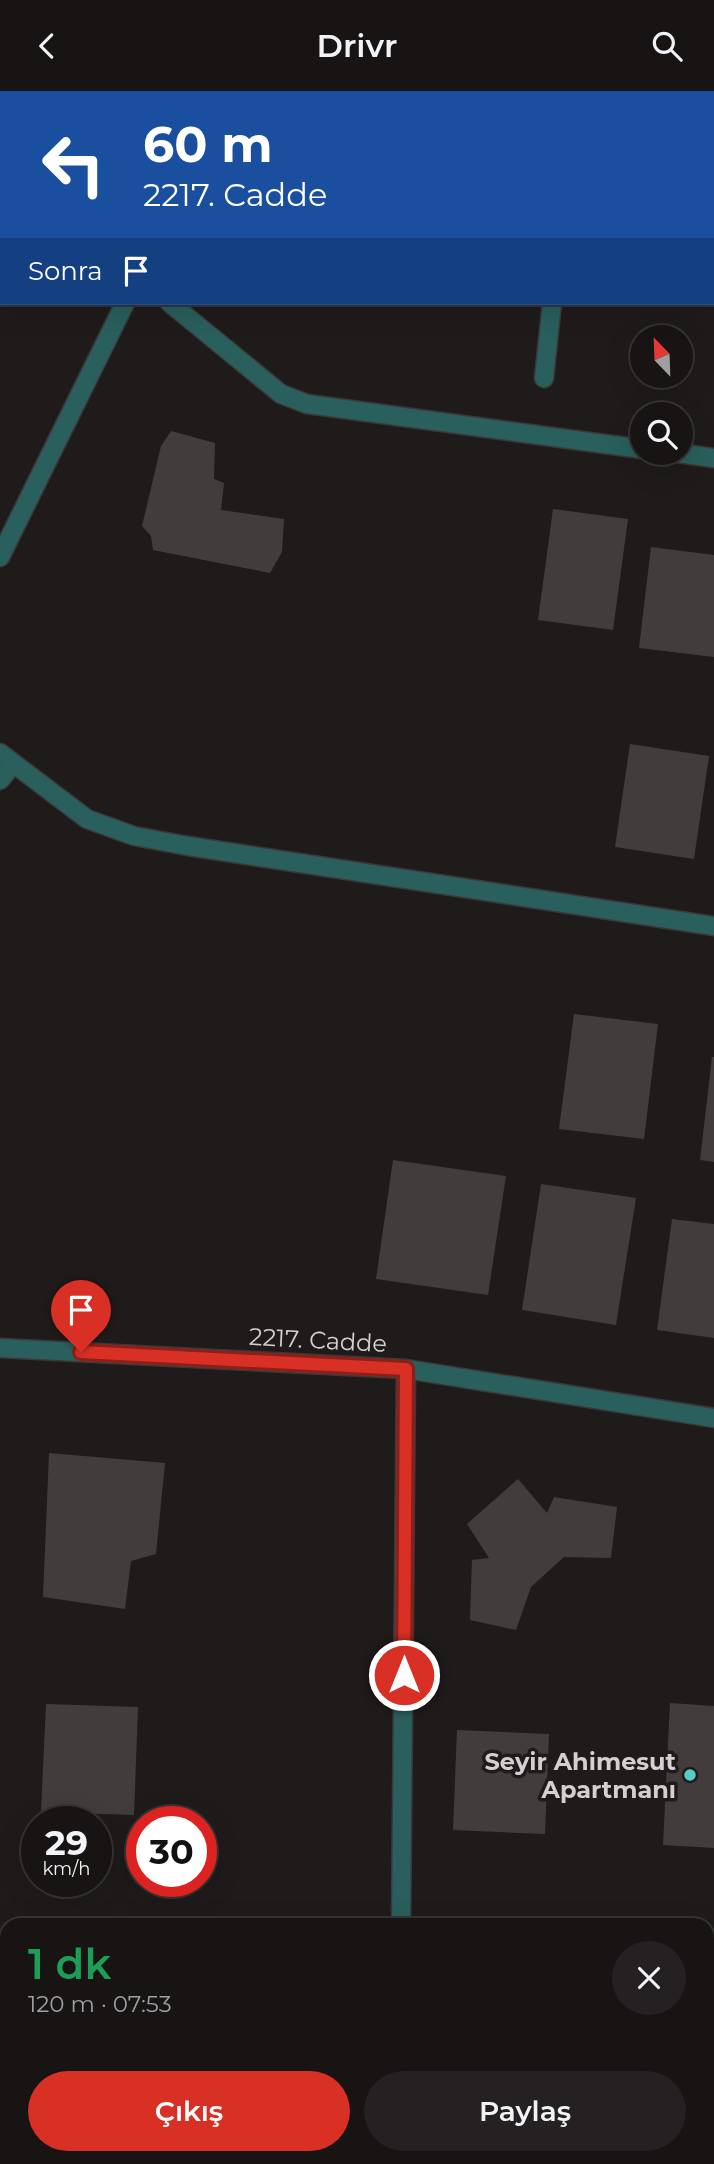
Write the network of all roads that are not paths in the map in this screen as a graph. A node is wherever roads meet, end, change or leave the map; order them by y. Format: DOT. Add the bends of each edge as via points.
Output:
graph roads {
  1 [pos="124,305"];
  2 [pos="172,305"];
  3 [pos="552,305"];
  4 [pos="544,378"];
  5 [pos="630,447"];
  6 [pos="693,455"];
  7 [pos="714,458"];
  8 [pos="0,557"];
  9 [pos="6,759"];
  10 [pos="0,780"];
  11 [pos="714,926"];
  12 [pos="0,1348"];
  13 [pos="406,1369"];
  14 [pos="714,1418"];
  15 [pos="401,1918"];
  1 -- 8 [label="street"];
  2 -- 5 [label="street" via="281,394 307,404"];
  3 -- 4 [label="street"];
  6 -- 7 [label="street"];
  9 -- 10 [label="street"];
  9 -- 11 [label="street" via="88,819 134,836"];
  12 -- 13 [label="street, 2217. Cadde"];
  13 -- 14 [label="street, 2217. Cadde"];
  13 -- 15 [label="street"];
}
